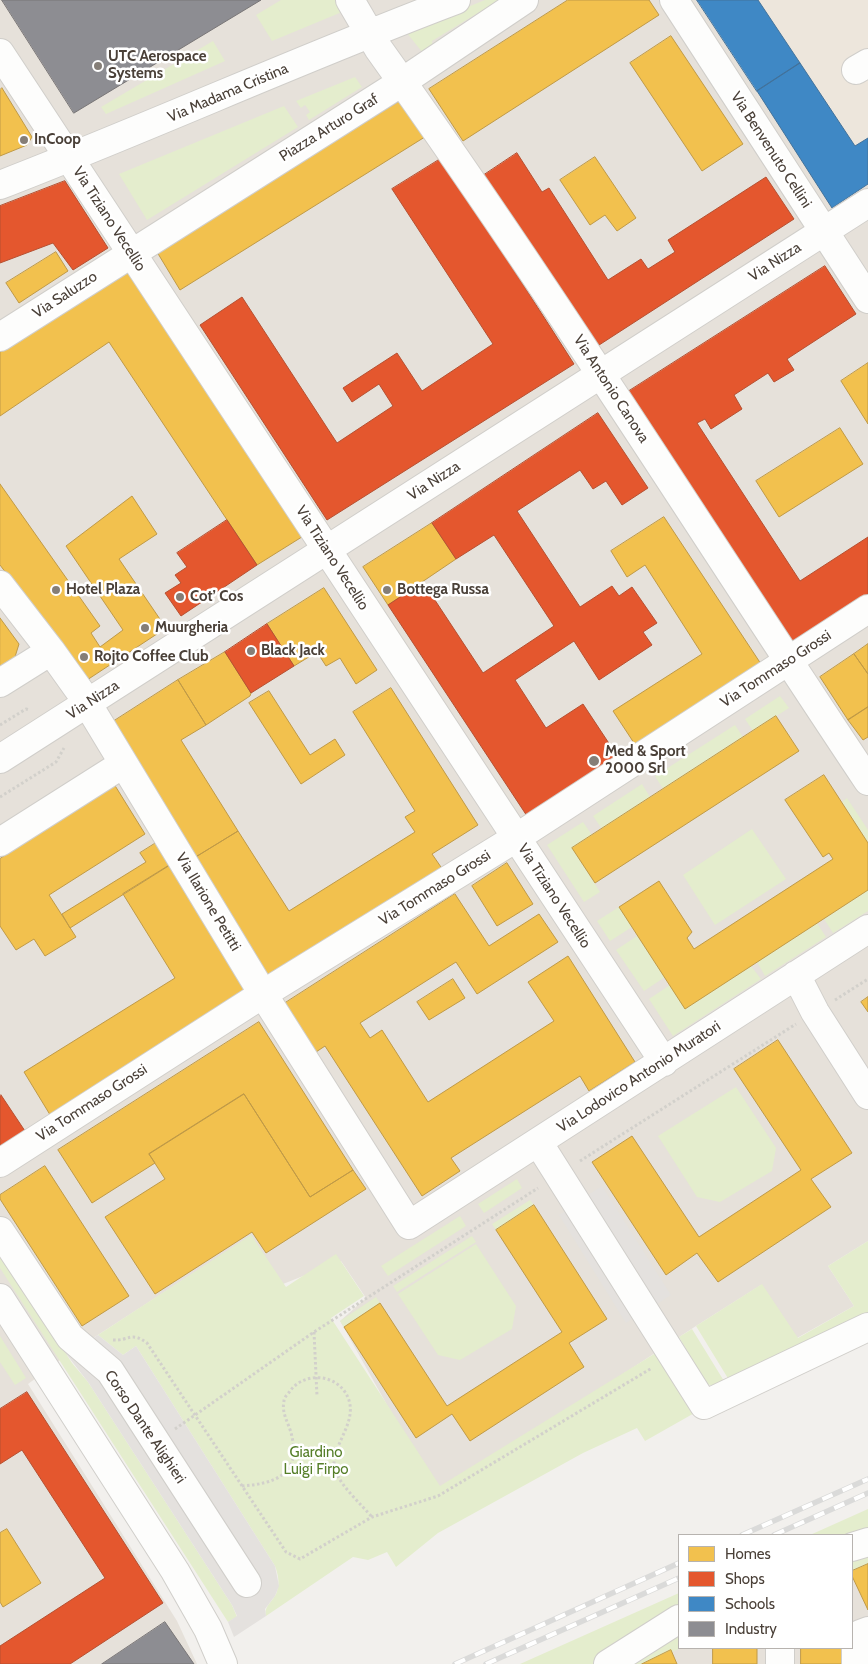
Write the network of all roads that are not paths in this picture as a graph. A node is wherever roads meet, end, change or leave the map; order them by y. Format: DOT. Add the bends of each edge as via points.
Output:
graph roads {
  1 [pos="350,0"];
  2 [pos="456,0"];
  3 [pos="524,0"];
  4 [pos="674,0"];
  5 [pos="370,33"];
  6 [pos="0,53"];
  7 [pos="402,82"];
  8 [pos="69,158"];
  9 [pos="0,186"];
  10 [pos="868,203"];
  11 [pos="824,231"];
  12 [pos="131,253"];
  13 [pos="868,299"];
  14 [pos="0,337"];
  15 [pos="602,374"];
  16 [pos="327,550"];
  17 [pos="0,585"];
  18 [pos="868,609"];
  19 [pos="51,651"];
  20 [pos="788,661"];
  21 [pos="0,683"];
  22 [pos="87,704"];
  23 [pos="0,759"];
  24 [pos="123,764"];
  25 [pos="868,781"];
  26 [pos="516,838"];
  27 [pos="0,842"];
  28 [pos="868,929"];
  29 [pos="796,975"];
  30 [pos="263,994"];
  31 [pos="664,1062"];
  32 [pos="868,1095"];
  33 [pos="538,1142"];
  34 [pos="0,1163"];
  35 [pos="409,1225"];
  36 [pos="0,1231"];
  37 [pos="0,1298"];
  38 [pos="868,1328"];
  39 [pos="868,1542"];
  40 [pos="853,1547"];
  41 [pos="247,1583"];
  42 [pos="678,1620"];
  43 [pos="868,1630"];
  44 [pos="780,1649"];
  45 [pos="223,1664"];
  46 [pos="608,1664"];
  47 [pos="780,1664"];
  48 [pos="856,1664"];
  1 -- 5 [label="street, Via Antonio Canova"];
  2 -- 5 [label="street, Via Madama Cristina"];
  3 -- 7 [label="street, Piazza Arturo Graf"];
  4 -- 11 [label="street, Via Benvenuto Cellini"];
  5 -- 7 [label="street, Via Antonio Canova"];
  5 -- 8 [label="street, Via Madama Cristina"];
  6 -- 8 [label="street, Via Tiziano Vecellio"];
  7 -- 12 [label="street, Piazza Arturo Graf"];
  7 -- 15 [label="street, Via Antonio Canova"];
  8 -- 9 [label="street, Via Madama Cristina"];
  8 -- 12 [label="street, Via Tiziano Vecellio"];
  10 -- 11 [label="street, Via Nizza"];
  11 -- 13 [label="street, Via Benvenuto Cellini"];
  11 -- 15 [label="street, Via Nizza"];
  12 -- 14 [label="street, Via Saluzzo"];
  12 -- 16 [label="street, Via Tiziano Vecellio"];
  15 -- 16 [label="street, Via Nizza"];
  15 -- 20 [label="street, Via Antonio Canova"];
  16 -- 22 [label="street, Via Nizza"];
  16 -- 26 [label="street, Via Tiziano Vecellio"];
  17 -- 19 [label="street, Via Ilarione Petitti"];
  18 -- 20 [label="street, Via Tommaso Grossi"];
  19 -- 21 [label="street"];
  19 -- 22 [label="street, Via Ilarione Petitti"];
  20 -- 25 [label="street, Via Antonio Canova"];
  20 -- 26 [label="street, Via Tommaso Grossi"];
  22 -- 23 [label="street, Via Nizza"];
  22 -- 24 [label="street, Via Ilarione Petitti"];
  24 -- 27 [label="street"];
  24 -- 30 [label="street, Via Ilarione Petitti"];
  26 -- 30 [label="street, Via Tommaso Grossi"];
  26 -- 31 [label="street, Via Tiziano Vecellio"];
  28 -- 29 [label="street, Via Lodovico Antonio Muratori"];
  29 -- 31 [label="street, Via Lodovico Antonio Muratori"];
  29 -- 32 [label="street" via="815,1012"];
  30 -- 34 [label="street, Via Tommaso Grossi"];
  30 -- 35 [label="street, Via Ilarione Petitti"];
  31 -- 33 [label="street, Via Lodovico Antonio Muratori"];
  33 -- 35 [label="street, Via Lodovico Antonio Muratori"];
  33 -- 38 [label="street" via="704,1405"];
  36 -- 41 [label="street, Corso Dante Alighieri" via="70,1337 110,1370"];
  37 -- 45 [label="street" via="176,1571"];
  39 -- 40 [label="street"];
  42 -- 46 [label="street"];
  43 -- 48 [label="street" via="860,1634"];
  44 -- 47 [label="street"];
}
